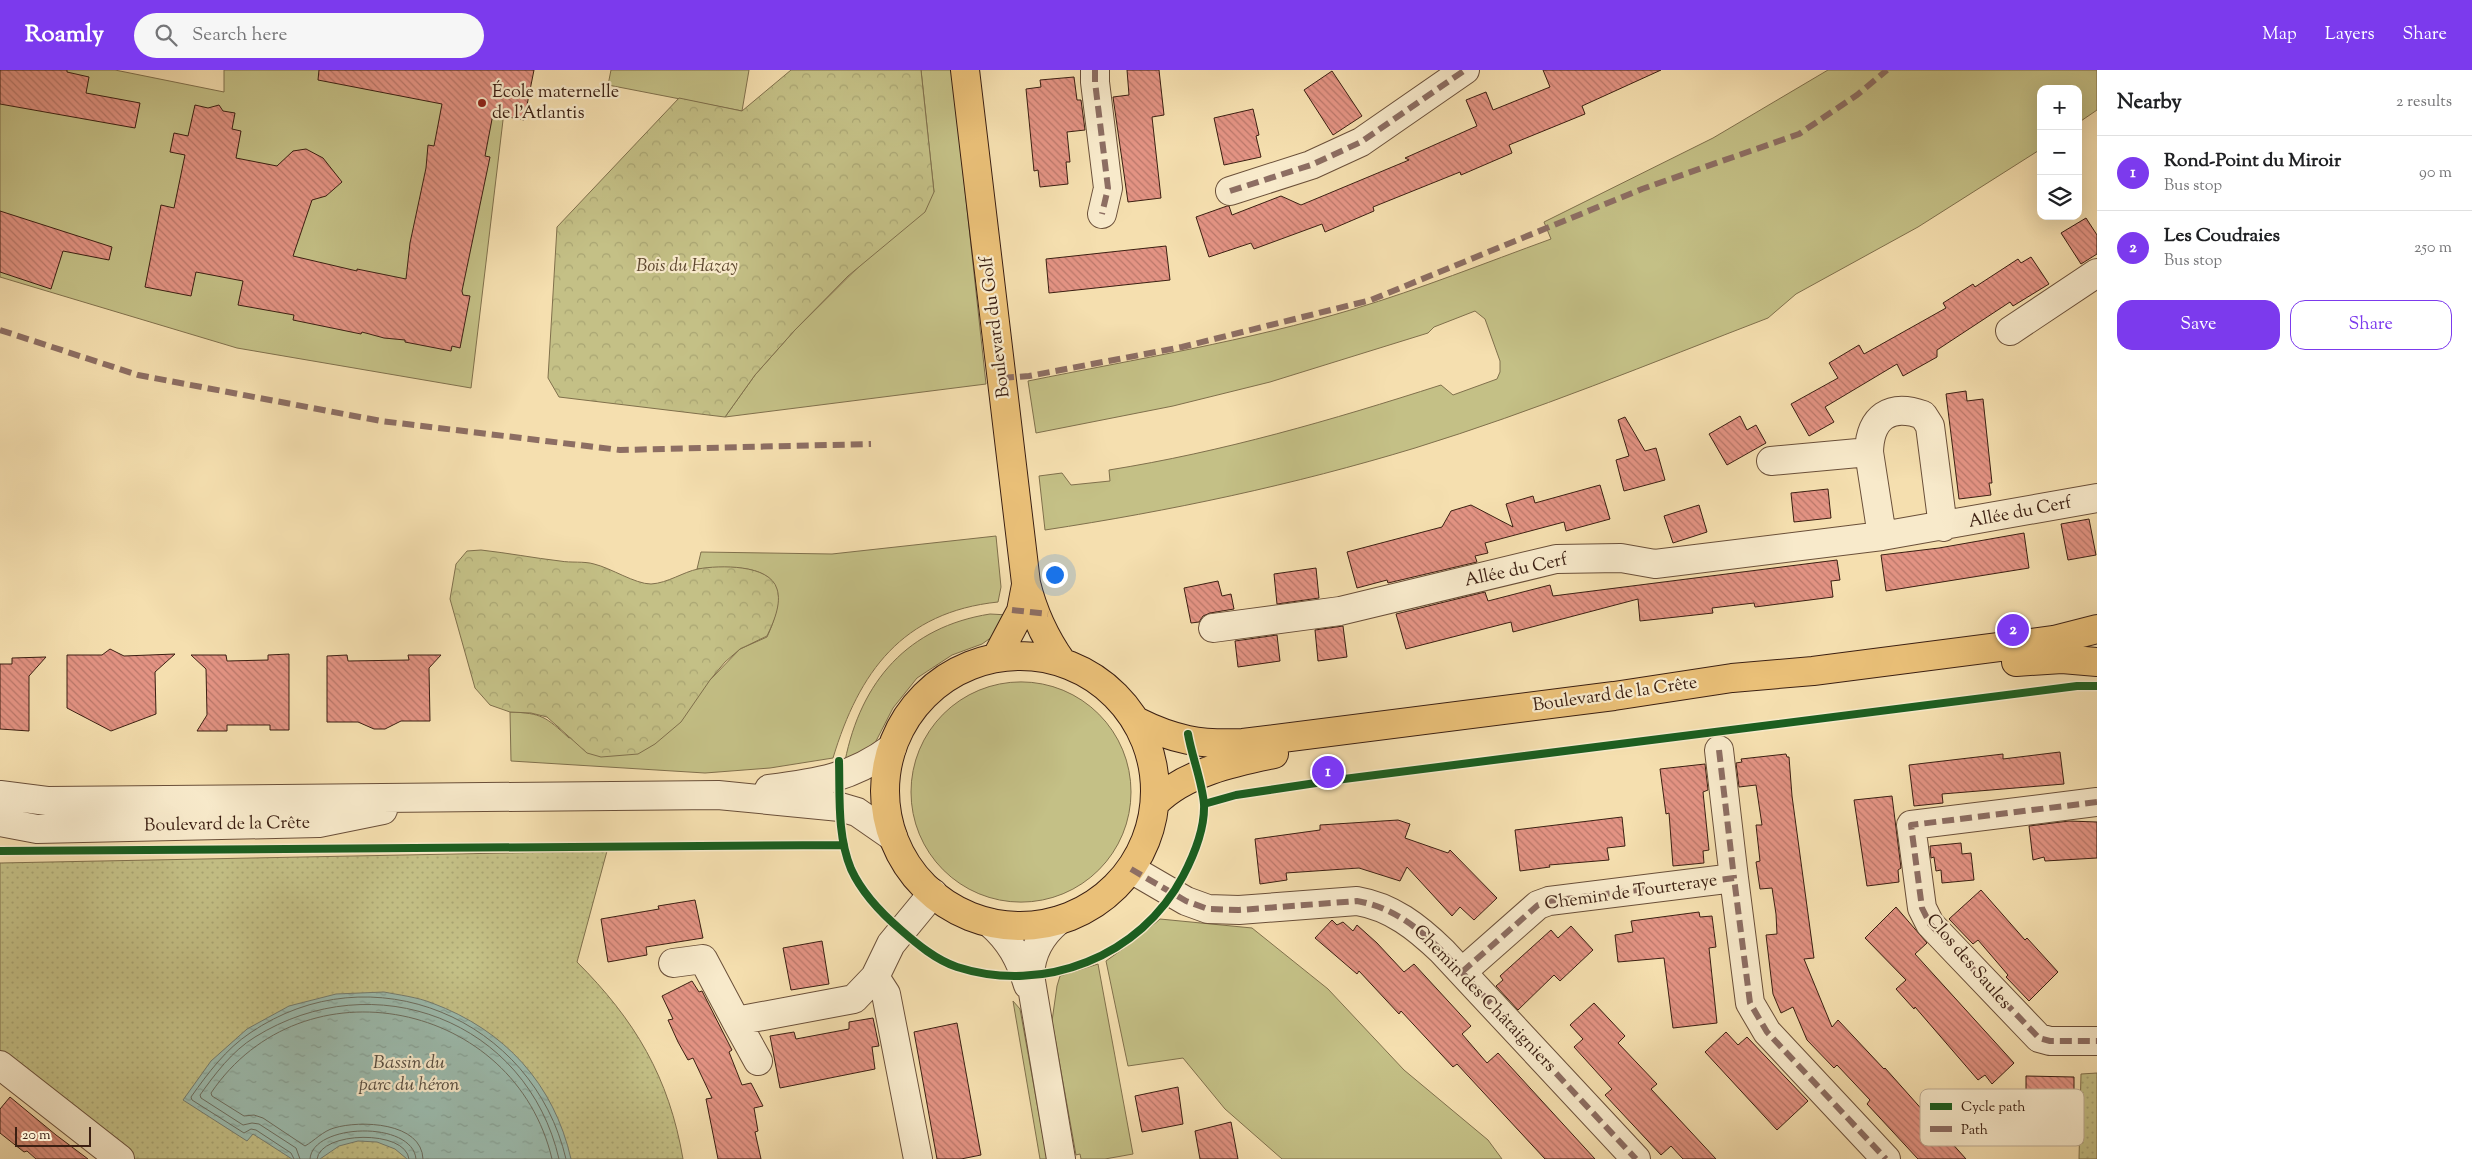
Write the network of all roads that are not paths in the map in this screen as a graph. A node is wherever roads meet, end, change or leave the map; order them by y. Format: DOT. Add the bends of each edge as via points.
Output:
graph roads {
  1 [pos="965,70"];
  2 [pos="1095,70"];
  3 [pos="1465,70"];
  4 [pos="1230,191"];
  5 [pos="1102,214"];
  6 [pos="2097,273"];
  7 [pos="2010,331"];
  8 [pos="1869,452"];
  9 [pos="1771,462"];
  10 [pos="2097,498"];
  11 [pos="1943,527"];
  12 [pos="1882,536"];
  13 [pos="1026,583"];
  14 [pos="1213,628"];
  15 [pos="2097,629"];
  16 [pos="996,658"];
  17 [pos="1062,662"];
  18 [pos="2097,662"];
  19 [pos="1136,721"];
  20 [pos="892,748"];
  21 [pos="1719,750"];
  22 [pos="0,795"];
  23 [pos="718,795"];
  24 [pos="451,797"];
  25 [pos="2097,802"];
  26 [pos="1154,803"];
  27 [pos="0,822"];
  28 [pos="893,837"];
  29 [pos="1131,868"];
  30 [pos="1734,878"];
  31 [pos="932,893"];
  32 [pos="1058,921"];
  33 [pos="990,923"];
  34 [pos="673,963"];
  35 [pos="1462,972"];
  36 [pos="875,977"];
  37 [pos="1034,1005"];
  38 [pos="736,1021"];
  39 [pos="2097,1041"];
  40 [pos="758,1061"];
  41 [pos="0,1065"];
  42 [pos="120,1159"];
  43 [pos="918,1159"];
  44 [pos="1061,1159"];
  45 [pos="1636,1159"];
  46 [pos="1886,1159"];
  1 -- 13 [label="main road, Boulevard du Golf"];
  2 -- 5 [label="street" via="1108,188"];
  3 -- 4 [label="street" via="1361,142 1311,166"];
  6 -- 7 [label="street"];
  8 -- 9 [label="street"];
  8 -- 11 [label="street, Allée du Cerf" via="1874,424 1883,416 1897,409 1923,415 1930,426"];
  8 -- 12 [label="street, Allée du Cerf"];
  10 -- 11 [label="street, Allée du Cerf"];
  11 -- 12 [label="street, Allée du Cerf"];
  12 -- 14 [label="street, Allée du Cerf" via="1654,564 1621,558 1556,559 1340,611"];
  13 -- 16 [label="main road, Boulevard du Golf" via="1021,611"];
  13 -- 17 [label="main road, Boulevard du Golf" via="1032,606"];
  15 -- 19 [label="main road, Boulevard de la Crête" via="2054,640 1998,648 1732,678 1243,743 1189,742"];
  16 -- 17 [label="main road" via="1029,655"];
  16 -- 20 [label="main road" via="971,664 937,684 910,713"];
  17 -- 19 [label="main road" via="1087,673 1110,689"];
  18 -- 26 [label="main road, Boulevard de la Crête" via="2037,660 1882,676 1714,700 1287,752 1238,762 1197,776"];
  19 -- 26 [label="main road" via="1151,758"];
  20 -- 23 [label="street, Boulevard de la Crête" via="870,763 839,777"];
  20 -- 28 [label="main road" via="886,773 885,799"];
  21 -- 30 [label="street, Chemin de Tourteraye"];
  22 -- 24 [label="street, Boulevard de la Crête" via="47,801"];
  23 -- 24 [label="street, Boulevard de la Crête"];
  23 -- 28 [label="street, Boulevard de la Crête" via="840,807 857,812"];
  24 -- 27 [label="street, Boulevard de la Crête" via="319,823 37,828"];
  25 -- 39 [label="street, Clos des Saules" via="1911,825 1922,908 1930,924 2039,1038"];
  26 -- 29 [label="main road" via="1146,842"];
  28 -- 31 [label="main road" via="910,868"];
  29 -- 32 [label="main road" via="1104,897"];
  29 -- 35 [label="street, Chemin des Châtaigniers" via="1186,901 1208,909 1369,903 1412,924"];
  30 -- 35 [label="street, Chemin de Tourteraye" via="1549,901 1538,905"];
  30 -- 46 [label="street, Chemin de Tourteraye" via="1748,988 1756,1015 1766,1032"];
  31 -- 33 [label="main road" via="950,906"];
  31 -- 36 [label="street" via="891,944"];
  32 -- 33 [label="main road" via="1013,926"];
  32 -- 37 [label="street" via="1038,943 1031,963"];
  33 -- 37 [label="street" via="1015,951"];
  34 -- 38 [label="street" via="703,959"];
  35 -- 45 [label="street, Chemin des Châtaigniers"];
  36 -- 38 [label="street" via="854,999"];
  36 -- 43 [label="street" via="886,994"];
  37 -- 44 [label="street"];
  38 -- 40 [label="street"];
  41 -- 42 [label="street"];
}
